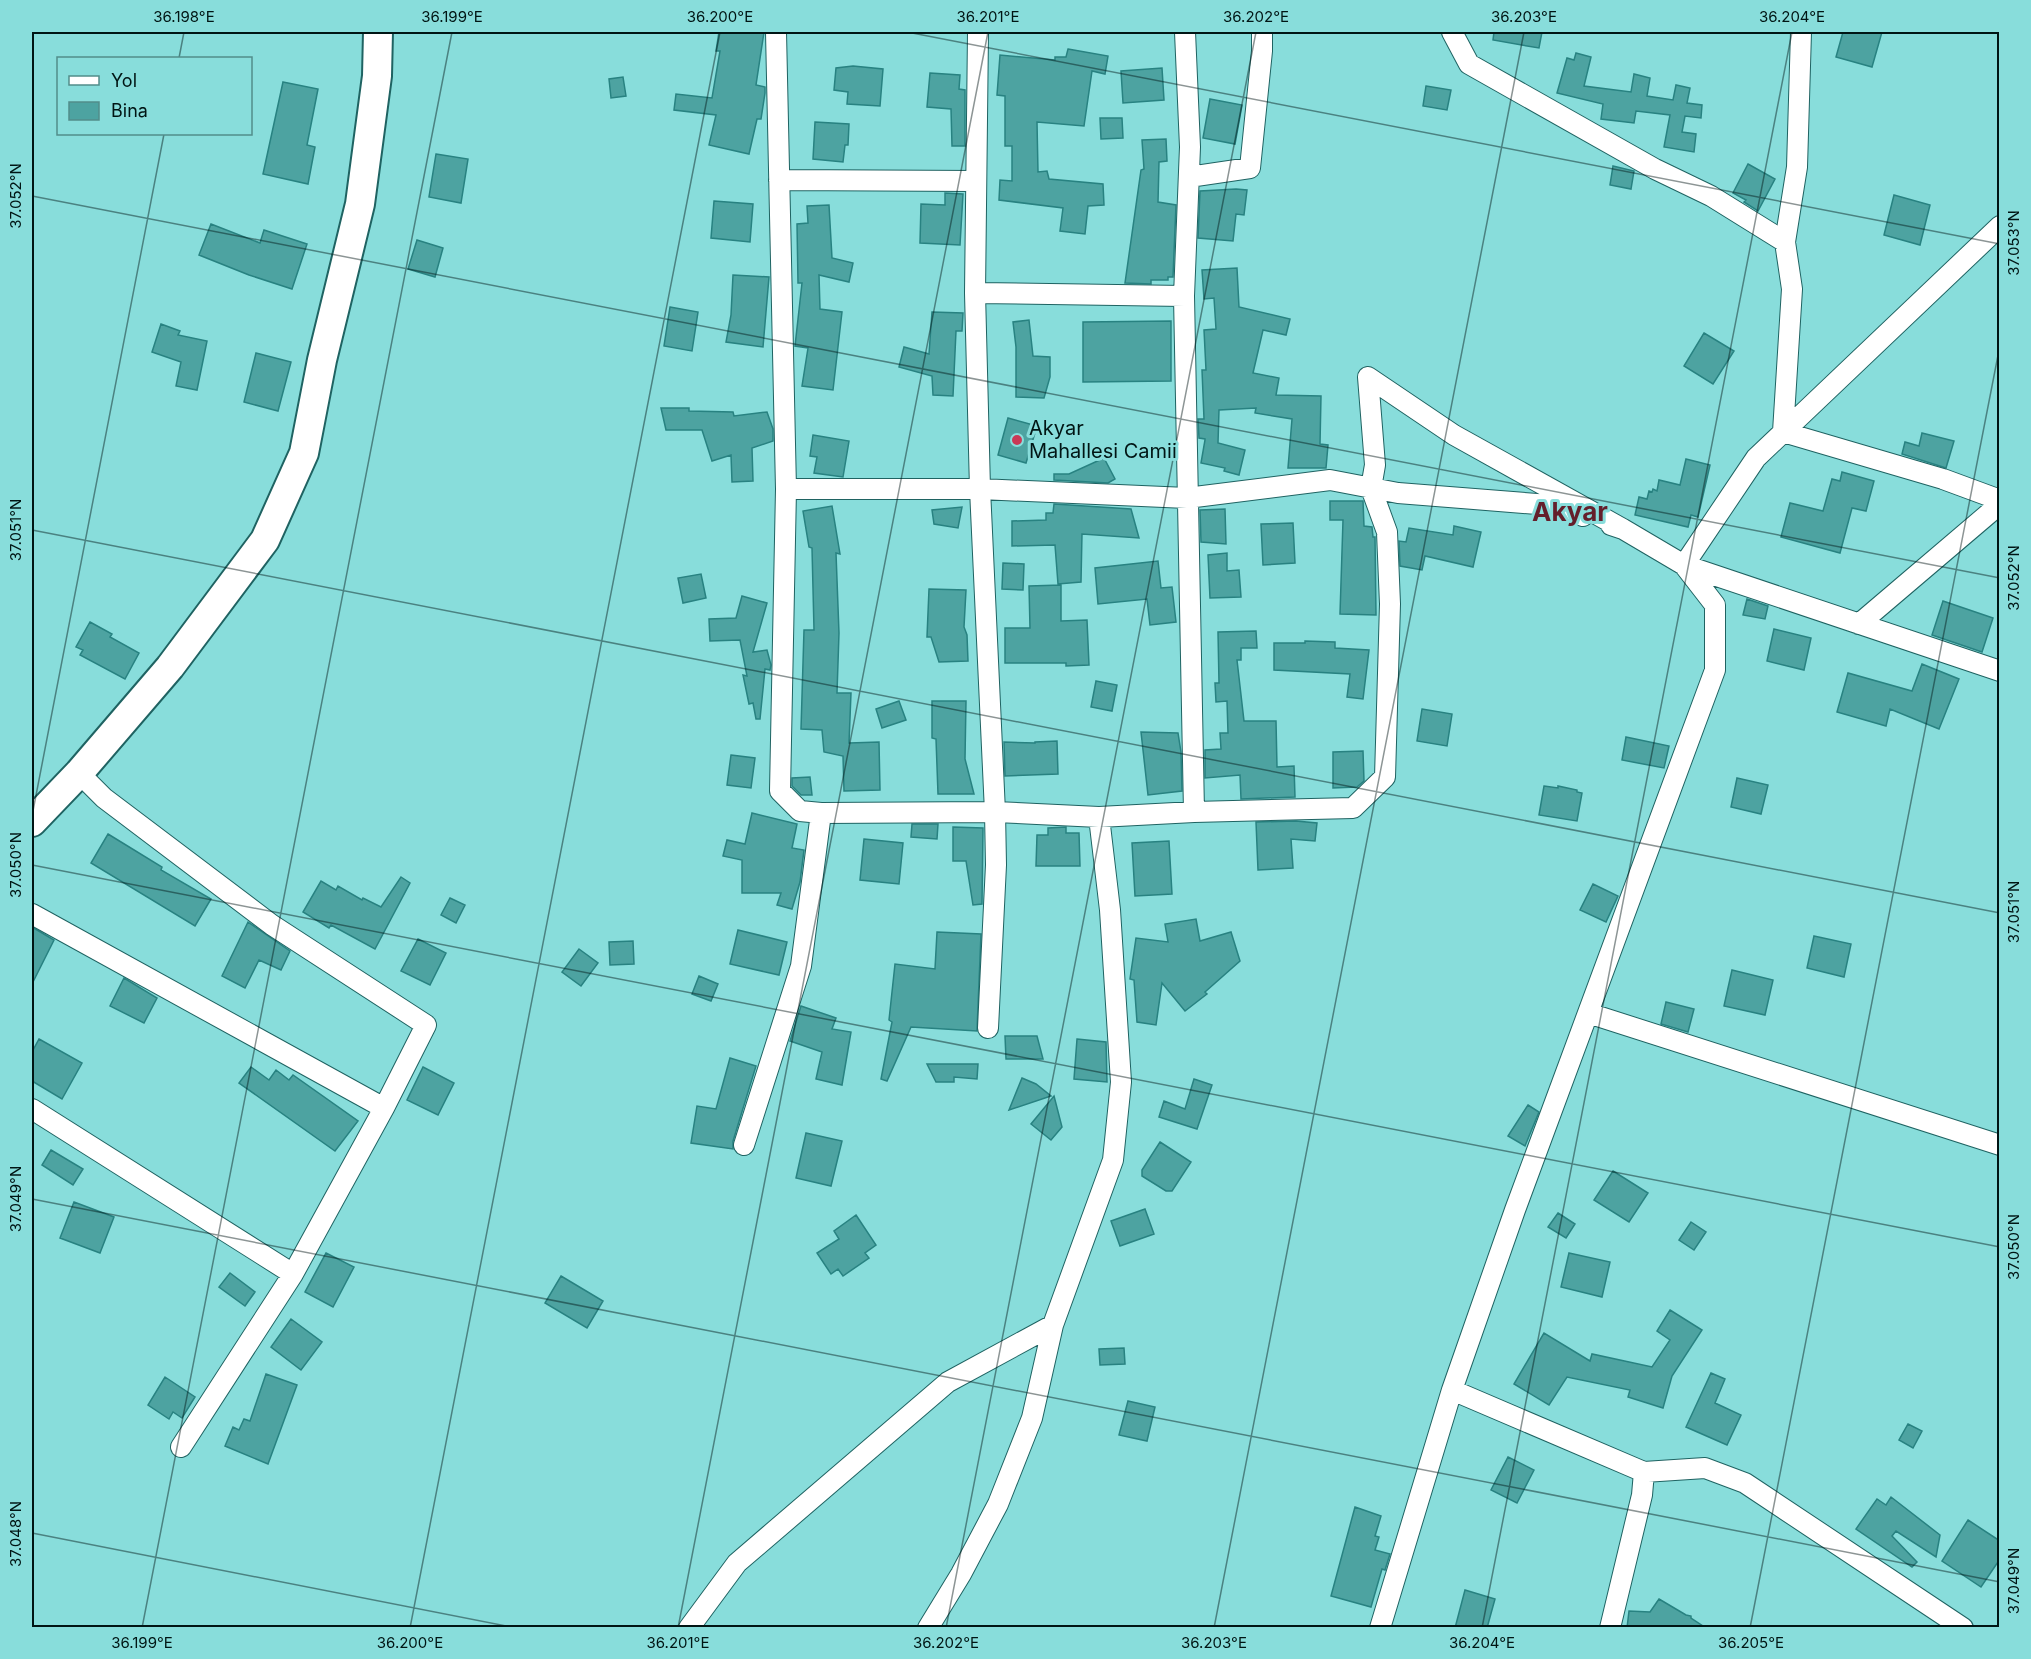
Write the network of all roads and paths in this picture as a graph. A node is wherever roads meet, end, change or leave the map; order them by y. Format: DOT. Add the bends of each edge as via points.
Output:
graph roads {
  1 [pos="378,32"];
  2 [pos="776,32"];
  3 [pos="978,32"];
  4 [pos="1185,32"];
  5 [pos="1262,32"];
  6 [pos="1452,32"];
  7 [pos="1801,32"];
  8 [pos="1189,177"];
  9 [pos="779,180"];
  10 [pos="976,181"];
  11 [pos="2000,226"];
  12 [pos="1785,242"];
  13 [pos="975,293"];
  14 [pos="1184,296"];
  15 [pos="1784,432"];
  16 [pos="1371,488"];
  17 [pos="786,489"];
  18 [pos="980,489"];
  19 [pos="1187,498"];
  20 [pos="2000,502"];
  21 [pos="1623,529"];
  22 [pos="1684,565"];
  23 [pos="1859,624"];
  24 [pos="2000,671"];
  25 [pos="80,772"];
  26 [pos="995,812"];
  27 [pos="1194,812"];
  28 [pos="821,813"];
  29 [pos="1099,818"];
  30 [pos="32,822"];
  31 [pos="32,914"];
  32 [pos="1588,1013"];
  33 [pos="988,1028"];
  34 [pos="384,1108"];
  35 [pos="32,1109"];
  36 [pos="744,1145"];
  37 [pos="2000,1145"];
  38 [pos="293,1274"];
  39 [pos="1053,1325"];
  40 [pos="1452,1390"];
  41 [pos="181,1448"];
  42 [pos="1644,1472"];
  43 [pos="689,1628"];
  44 [pos="928,1628"];
  45 [pos="1380,1628"];
  46 [pos="1610,1628"];
  47 [pos="1963,1628"];
  1 -- 25 [label="main road" via="377,75 360,204 304,453 265,540 170,667"];
  2 -- 9 [label="street"];
  3 -- 10 [label="street"];
  4 -- 8 [label="street"];
  5 -- 8 [label="street" via="1250,168"];
  6 -- 12 [label="street" via="1469,64 1711,196"];
  7 -- 12 [label="street" via="1797,167"];
  8 -- 14 [label="street"];
  9 -- 10 [label="street"];
  9 -- 17 [label="street"];
  10 -- 13 [label="street"];
  11 -- 15 [label="street"];
  12 -- 15 [label="street" via="1792,289"];
  13 -- 14 [label="street"];
  13 -- 18 [label="street"];
  14 -- 19 [label="street"];
  15 -- 20 [label="street" via="1943,479"];
  15 -- 22 [label="street" via="1756,458"];
  16 -- 19 [label="street" via="1330,480"];
  16 -- 21 [label="street" via="1550,506"];
  16 -- 21 [label="street" via="1376,465 1368,377 1454,435"];
  16 -- 27 [label="street" via="1387,532 1390,604 1385,777 1353,808"];
  17 -- 18 [label="street"];
  17 -- 28 [label="street" via="780,791 800,811"];
  18 -- 19 [label="street"];
  18 -- 26 [label="street"];
  19 -- 27 [label="street"];
  20 -- 23 [label="street"];
  21 -- 22 [label="street"];
  22 -- 23 [label="street"];
  22 -- 32 [label="street" via="1715,605 1715,670"];
  23 -- 24 [label="street"];
  25 -- 30 [label="main road"];
  25 -- 34 [label="street" via="104,798 272,925 426,1026"];
  26 -- 28 [label="street"];
  26 -- 29 [label="street"];
  26 -- 33 [label="street"];
  27 -- 29 [label="street"];
  28 -- 36 [label="street" via="801,966"];
  29 -- 39 [label="street" via="1110,910 1121,1082 1113,1160"];
  31 -- 34 [label="street"];
  32 -- 37 [label="street"];
  32 -- 40 [label="street"];
  34 -- 38 [label="street"];
  35 -- 38 [label="street"];
  38 -- 41 [label="street"];
  39 -- 43 [label="street" via="948,1382 737,1563"];
  39 -- 44 [label="street" via="1032,1418 998,1504"];
  40 -- 42 [label="street"];
  40 -- 45 [label="street"];
  42 -- 46 [label="street"];
  42 -- 47 [label="street" via="1705,1468 1745,1483"];
}
